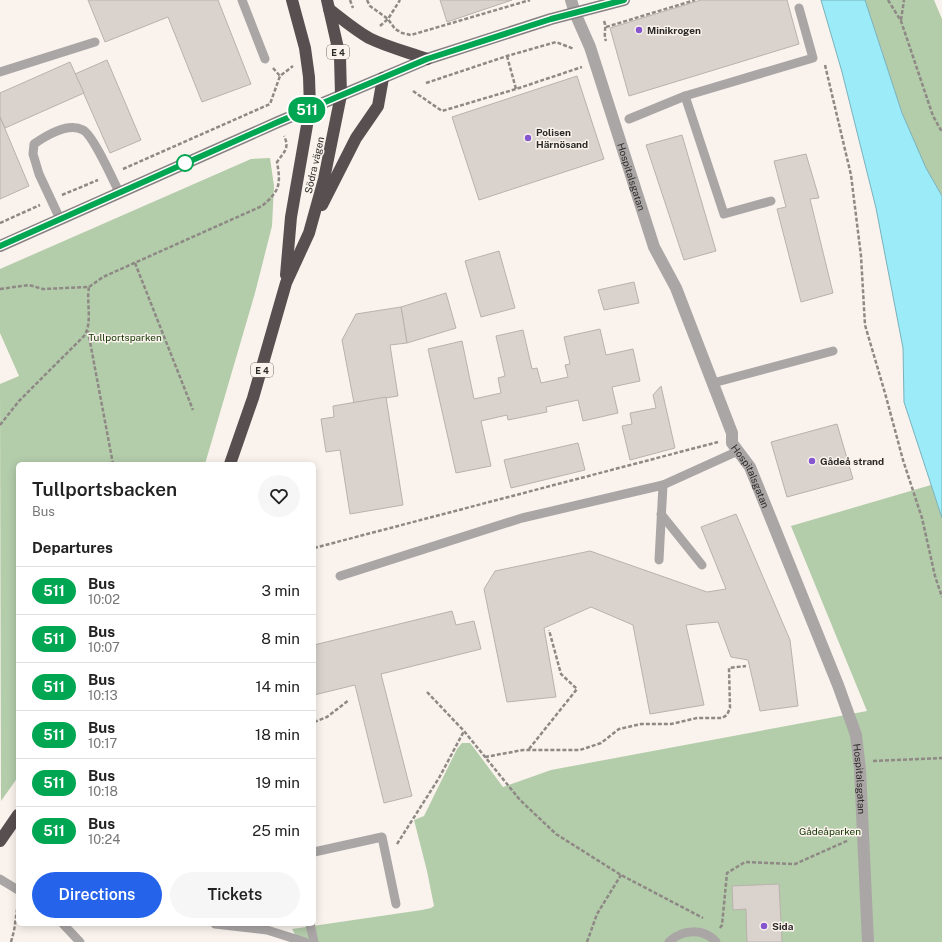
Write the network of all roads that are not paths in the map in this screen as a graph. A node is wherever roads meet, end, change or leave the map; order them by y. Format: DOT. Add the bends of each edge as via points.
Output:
graph roads {
  1 [pos="242,0"];
  2 [pos="292,0"];
  3 [pos="571,0"];
  4 [pos="624,0"];
  5 [pos="328,4"];
  6 [pos="799,8"];
  7 [pos="575,13"];
  8 [pos="95,42"];
  9 [pos="265,59"];
  10 [pos="427,59"];
  11 [pos="0,72"];
  12 [pos="383,78"];
  13 [pos="342,95"];
  14 [pos="685,96"];
  15 [pos="310,108"];
  16 [pos="629,119"];
  17 [pos="119,192"];
  18 [pos="771,200"];
  19 [pos="60,219"];
  20 [pos="309,233"];
  21 [pos="0,246"];
  22 [pos="286,283"];
  23 [pos="833,351"];
  24 [pos="712,383"];
  25 [pos="738,451"];
  26 [pos="231,462"];
  27 [pos="663,485"];
  28 [pos="661,514"];
  29 [pos="659,560"];
  30 [pos="702,565"];
  31 [pos="340,576"];
  32 [pos="16,818"];
  33 [pos="0,841"];
  34 [pos="316,852"];
  35 [pos="0,879"];
  36 [pos="16,889"];
  37 [pos="396,904"];
  38 [pos="65,926"];
  39 [pos="248,926"];
  40 [pos="310,926"];
  41 [pos="264,927"];
  42 [pos="288,939"];
  43 [pos="714,940"];
  44 [pos="80,942"];
  45 [pos="305,942"];
  46 [pos="314,942"];
  47 [pos="669,942"];
  48 [pos="868,942"];
  1 -- 9 [label="lane"];
  2 -- 15 [label="highway, Södra vägen / E 4" via="305,48"];
  3 -- 7 [label="street, Hospitalsgatan"];
  4 -- 7 [label="main road"];
  5 -- 10 [label="highway" via="369,38"];
  5 -- 13 [label="highway, Södra vägen / E 4" via="340,57"];
  6 -- 14 [label="lane" via="814,58"];
  7 -- 10 [label="main road"];
  7 -- 24 [label="street, Hospitalsgatan" via="590,47 654,247 676,288"];
  8 -- 11 [label="lane"];
  10 -- 12 [label="main road"];
  12 -- 13 [label="main road"];
  12 -- 20 [label="highway" via="378,106 356,138"];
  13 -- 15 [label="main road"];
  13 -- 20 [label="highway, Södra vägen / E 4" via="324,179"];
  14 -- 16 [label="lane"];
  14 -- 18 [label="lane" via="724,214"];
  15 -- 17 [label="main road"];
  15 -- 22 [label="highway, Södra vägen / E 4" via="291,217"];
  17 -- 19 [label="main road"];
  17 -- 19 [label="lane" via="84,130 69,127 44,137 34,144 33,154 39,174"];
  19 -- 21 [label="main road"];
  20 -- 22 [label="highway, Södra vägen / E 4"];
  22 -- 26 [label="highway, Södra vägen / E 4" via="253,398"];
  23 -- 24 [label="lane"];
  24 -- 25 [label="street, Hospitalsgatan" via="732,433 732,443"];
  25 -- 27 [label="lane"];
  25 -- 48 [label="street, Hospitalsgatan" via="750,467 856,736"];
  27 -- 28 [label="lane"];
  27 -- 31 [label="lane" via="522,518"];
  28 -- 29 [label="lane"];
  28 -- 30 [label="lane"];
  32 -- 33 [label="highway"];
  34 -- 37 [label="lane" via="382,837"];
  35 -- 36 [label="lane"];
  38 -- 44 [label="lane"];
  39 -- 41 [label="lane"];
  40 -- 46 [label="lane"];
  41 -- 42 [label="lane"];
  42 -- 45 [label="lane"];
  43 -- 47 [label="lane" via="704,934 693,932 683,933"];
}
